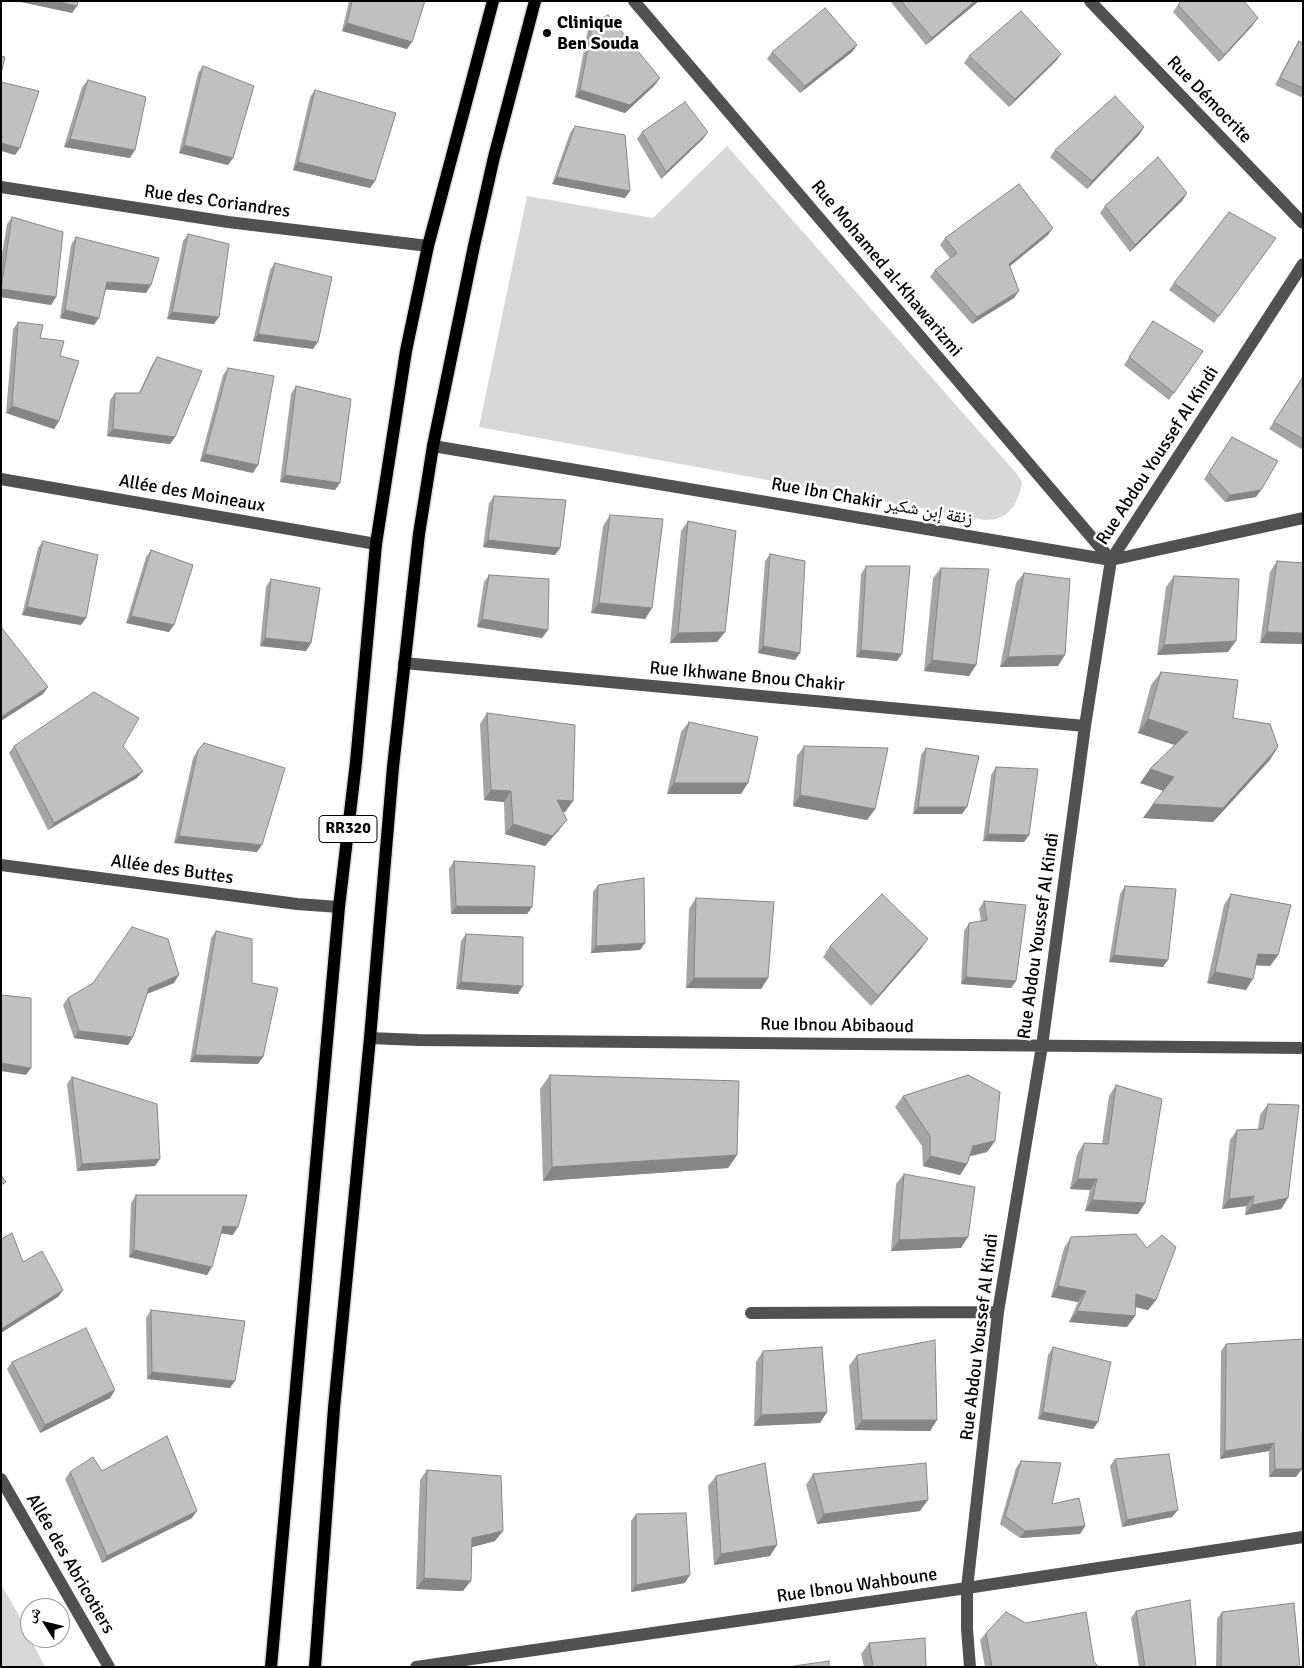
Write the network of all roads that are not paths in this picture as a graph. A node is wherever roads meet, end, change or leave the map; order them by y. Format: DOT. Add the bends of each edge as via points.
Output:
graph roads {
  1 [pos="493,1"];
  2 [pos="535,1"];
  3 [pos="634,1"];
  4 [pos="1090,1"];
  5 [pos="1,187"];
  6 [pos="1303,223"];
  7 [pos="428,246"];
  8 [pos="1303,264"];
  9 [pos="433,446"];
  10 [pos="1,480"];
  11 [pos="1303,518"];
  12 [pos="376,544"];
  13 [pos="1111,560"];
  14 [pos="404,663"];
  15 [pos="1085,726"];
  16 [pos="2,864"];
  17 [pos="339,906"];
  18 [pos="370,1038"];
  19 [pos="1042,1046"];
  20 [pos="1303,1048"];
  21 [pos="998,1312"];
  22 [pos="751,1313"];
  23 [pos="1,1479"];
  24 [pos="1303,1537"];
  25 [pos="967,1588"];
  26 [pos="109,1667"];
  27 [pos="270,1667"];
  28 [pos="315,1667"];
  29 [pos="416,1667"];
  30 [pos="970,1667"];
  1 -- 7 [label="main road, RR320"];
  2 -- 9 [label="main road, RR320" via="496,148"];
  3 -- 13 [label="street, Rue Mohamed al-Khawarizmi"];
  4 -- 6 [label="street, Rue Démocrite"];
  5 -- 7 [label="street, Rue des Coriandres" via="228,222"];
  7 -- 12 [label="main road, RR320" via="406,351"];
  8 -- 13 [label="street, Rue Abdou Youssef Al Kindi"];
  9 -- 13 [label="street, Rue Ibn Chakir زنقة إبن شكير"];
  9 -- 14 [label="main road, RR320"];
  10 -- 12 [label="street, Allée des Moineaux"];
  11 -- 13 [label="street, Rue Ibn Chakir زنقة إبن شكير"];
  12 -- 17 [label="main road, RR320"];
  13 -- 15 [label="street, Rue Abdou Youssef Al Kindi"];
  14 -- 15 [label="street, Rue Ikhwane Bnou Chakir"];
  14 -- 18 [label="main road, RR320"];
  15 -- 19 [label="street, Rue Abdou Youssef Al Kindi"];
  16 -- 17 [label="street, Allée des Buttes" via="297,904"];
  17 -- 27 [label="main road, RR320"];
  18 -- 19 [label="street, Rue Ibnou Abibaoud"];
  18 -- 28 [label="main road, RR320" via="334,1408"];
  19 -- 20 [label="street, Rue Ibnou Abibaoud"];
  19 -- 21 [label="street, Rue Abdou Youssef Al Kindi"];
  21 -- 22 [label="street"];
  21 -- 25 [label="street, Rue Abdou Youssef Al Kindi"];
  23 -- 26 [label="street, Allée des Abricotiers"];
  24 -- 25 [label="street, Rue Ibnou Wahboune"];
  25 -- 29 [label="street, Rue Ibnou Wahboune"];
  25 -- 30 [label="street, Rue Abdou Youssef Al Kindi"];
}
